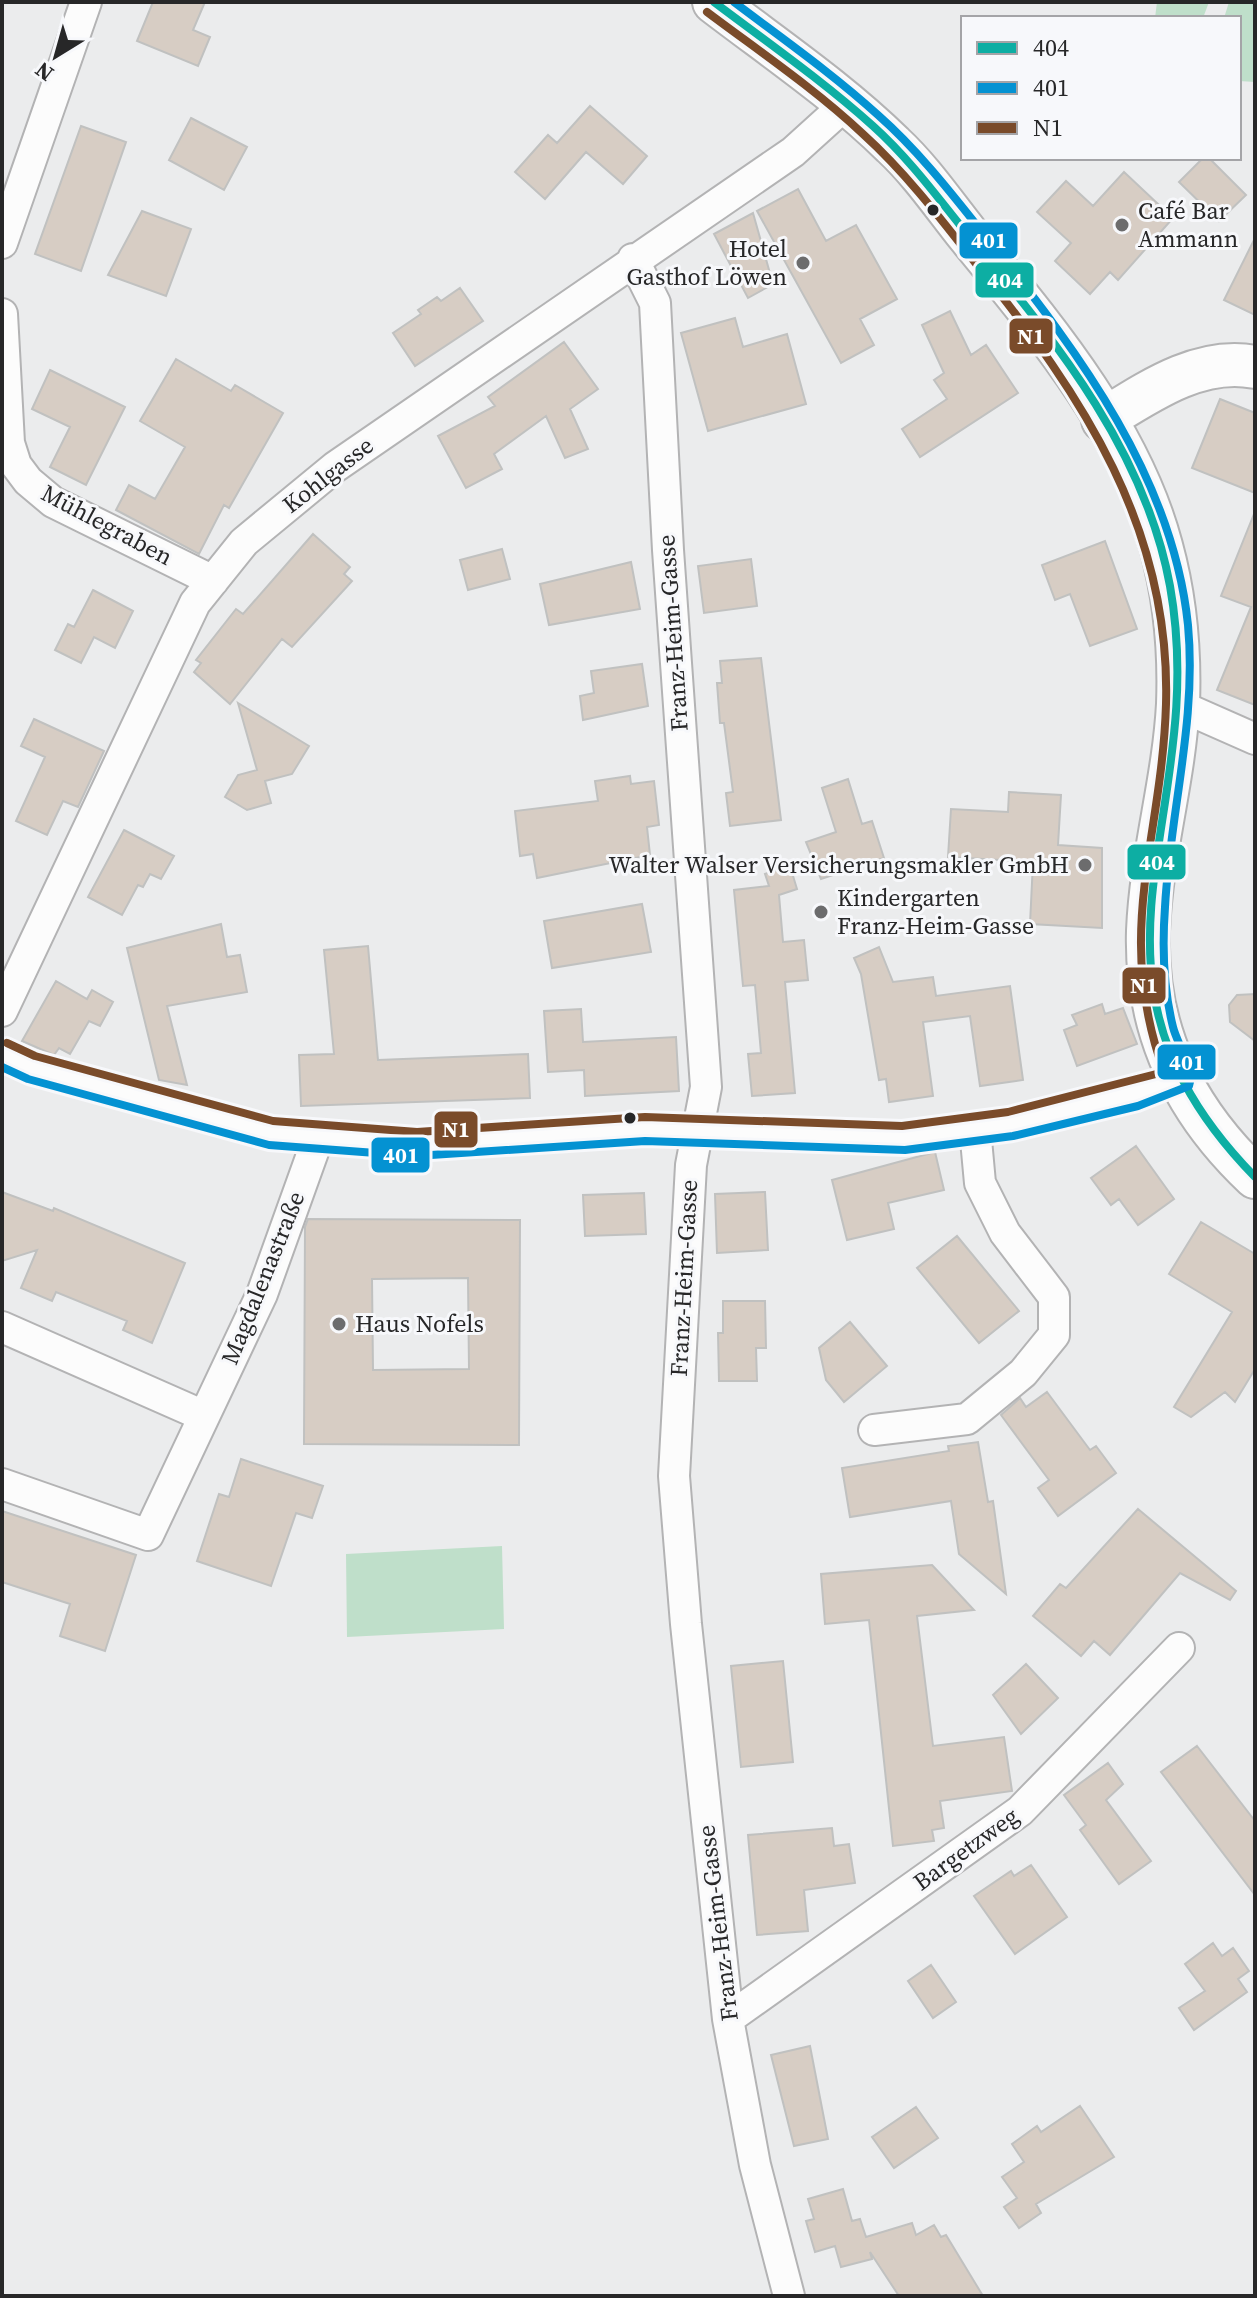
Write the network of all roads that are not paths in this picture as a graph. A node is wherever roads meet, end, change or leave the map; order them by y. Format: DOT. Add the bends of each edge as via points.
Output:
graph roads {
  1 [pos="86,2"];
  2 [pos="714,2"];
  3 [pos="846,104"];
  4 [pos="2,243"];
  5 [pos="633,259"];
  6 [pos="2,314"];
  7 [pos="1255,367"];
  8 [pos="1103,420"];
  9 [pos="213,581"];
  10 [pos="1178,705"];
  11 [pos="1255,739"];
  12 [pos="2,1011"];
  13 [pos="2,1054"];
  14 [pos="1179,1079"];
  15 [pos="975,1129"];
  16 [pos="697,1131"];
  17 [pos="318,1138"];
  18 [pos="1255,1177"];
  19 [pos="2,1327"];
  20 [pos="204,1416"];
  21 [pos="874,1430"];
  22 [pos="2,1484"];
  23 [pos="1179,1648"];
  24 [pos="728,2019"];
  25 [pos="789,2296"];
  1 -- 4 [label="street"];
  2 -- 3 [label="main road"];
  3 -- 5 [label="street, Kohlgasse" via="793,152"];
  3 -- 8 [label="main road" via="917,171 1062,357"];
  5 -- 9 [label="street, Kohlgasse" via="335,467 244,542"];
  5 -- 16 [label="street, Franz-Heim-Gasse" via="655,303 706,1087"];
  6 -- 9 [label="street, Mühlegraben" via="9,443 28,481 53,502"];
  7 -- 8 [label="main road" via="1205,368 1180,376"];
  8 -- 10 [label="main road" via="1131,467 1161,544 1174,616"];
  9 -- 12 [label="street, Kohlgasse" via="195,603"];
  10 -- 11 [label="street"];
  10 -- 14 [label="main road" via="1148,931 1152,994"];
  13 -- 17 [label="street" via="214,1119"];
  14 -- 15 [label="street"];
  14 -- 18 [label="main road" via="1223,1146"];
  15 -- 16 [label="street" via="903,1138"];
  15 -- 21 [label="street" via="980,1183 1005,1233 1054,1297 1054,1335 1023,1373 967,1419"];
  16 -- 17 [label="street" via="633,1129 417,1144"];
  16 -- 24 [label="street, Franz-Heim-Gasse" via="674,1476"];
  17 -- 20 [label="street, Magdalenastraße" via="262,1294"];
  19 -- 20 [label="street"];
  20 -- 22 [label="street, Magdalenastraße" via="148,1535"];
  23 -- 24 [label="street, Bargetzweg" via="1020,1811"];
  24 -- 25 [label="street, Franz-Heim-Gasse" via="755,2165"];
}
